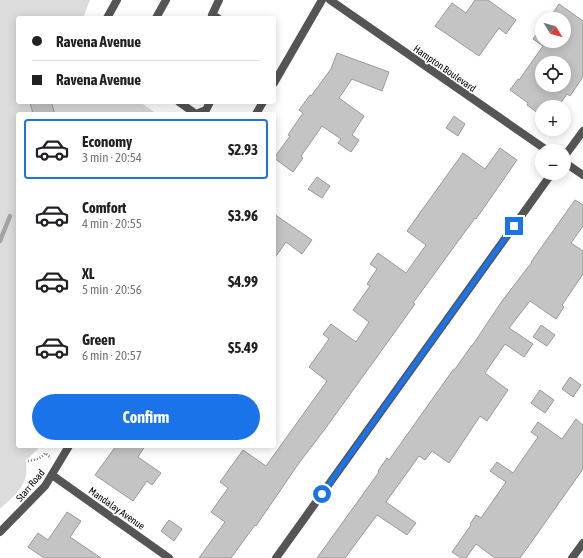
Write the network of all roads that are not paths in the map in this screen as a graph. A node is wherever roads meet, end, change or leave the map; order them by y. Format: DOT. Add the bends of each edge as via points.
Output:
graph roads {
  1 [pos="117,0"];
  2 [pos="166,0"];
  3 [pos="219,0"];
  4 [pos="322,0"];
  5 [pos="330,0"];
  6 [pos="108,16"];
  7 [pos="157,16"];
  8 [pos="213,16"];
  9 [pos="276,80"];
  10 [pos="183,104"];
  11 [pos="209,104"];
  12 [pos="193,112"];
  13 [pos="201,112"];
  14 [pos="583,131"];
  15 [pos="538,144"];
  16 [pos="571,147"];
  17 [pos="571,167"];
  18 [pos="583,175"];
  19 [pos="547,180"];
  20 [pos="68,448"];
  21 [pos="52,475"];
  22 [pos="0,532"];
  23 [pos="583,543"];
  24 [pos="169,558"];
  25 [pos="276,558"];
  26 [pos="572,558"];
  1 -- 6 [label="street"];
  2 -- 7 [label="street"];
  3 -- 8 [label="street"];
  4 -- 9 [label="street"];
  5 -- 15 [label="street, Hampton Boulevard"];
  10 -- 12 [label="street"];
  11 -- 13 [label="street" via="206,110"];
  14 -- 16 [label="street"];
  17 -- 18 [label="street"];
  19 -- 25 [label="street"];
  20 -- 21 [label="street, Starr Road"];
  21 -- 22 [label="street, Starr Road" via="38,494"];
  21 -- 24 [label="street, Mandalay Avenue"];
  23 -- 26 [label="street"];
}
